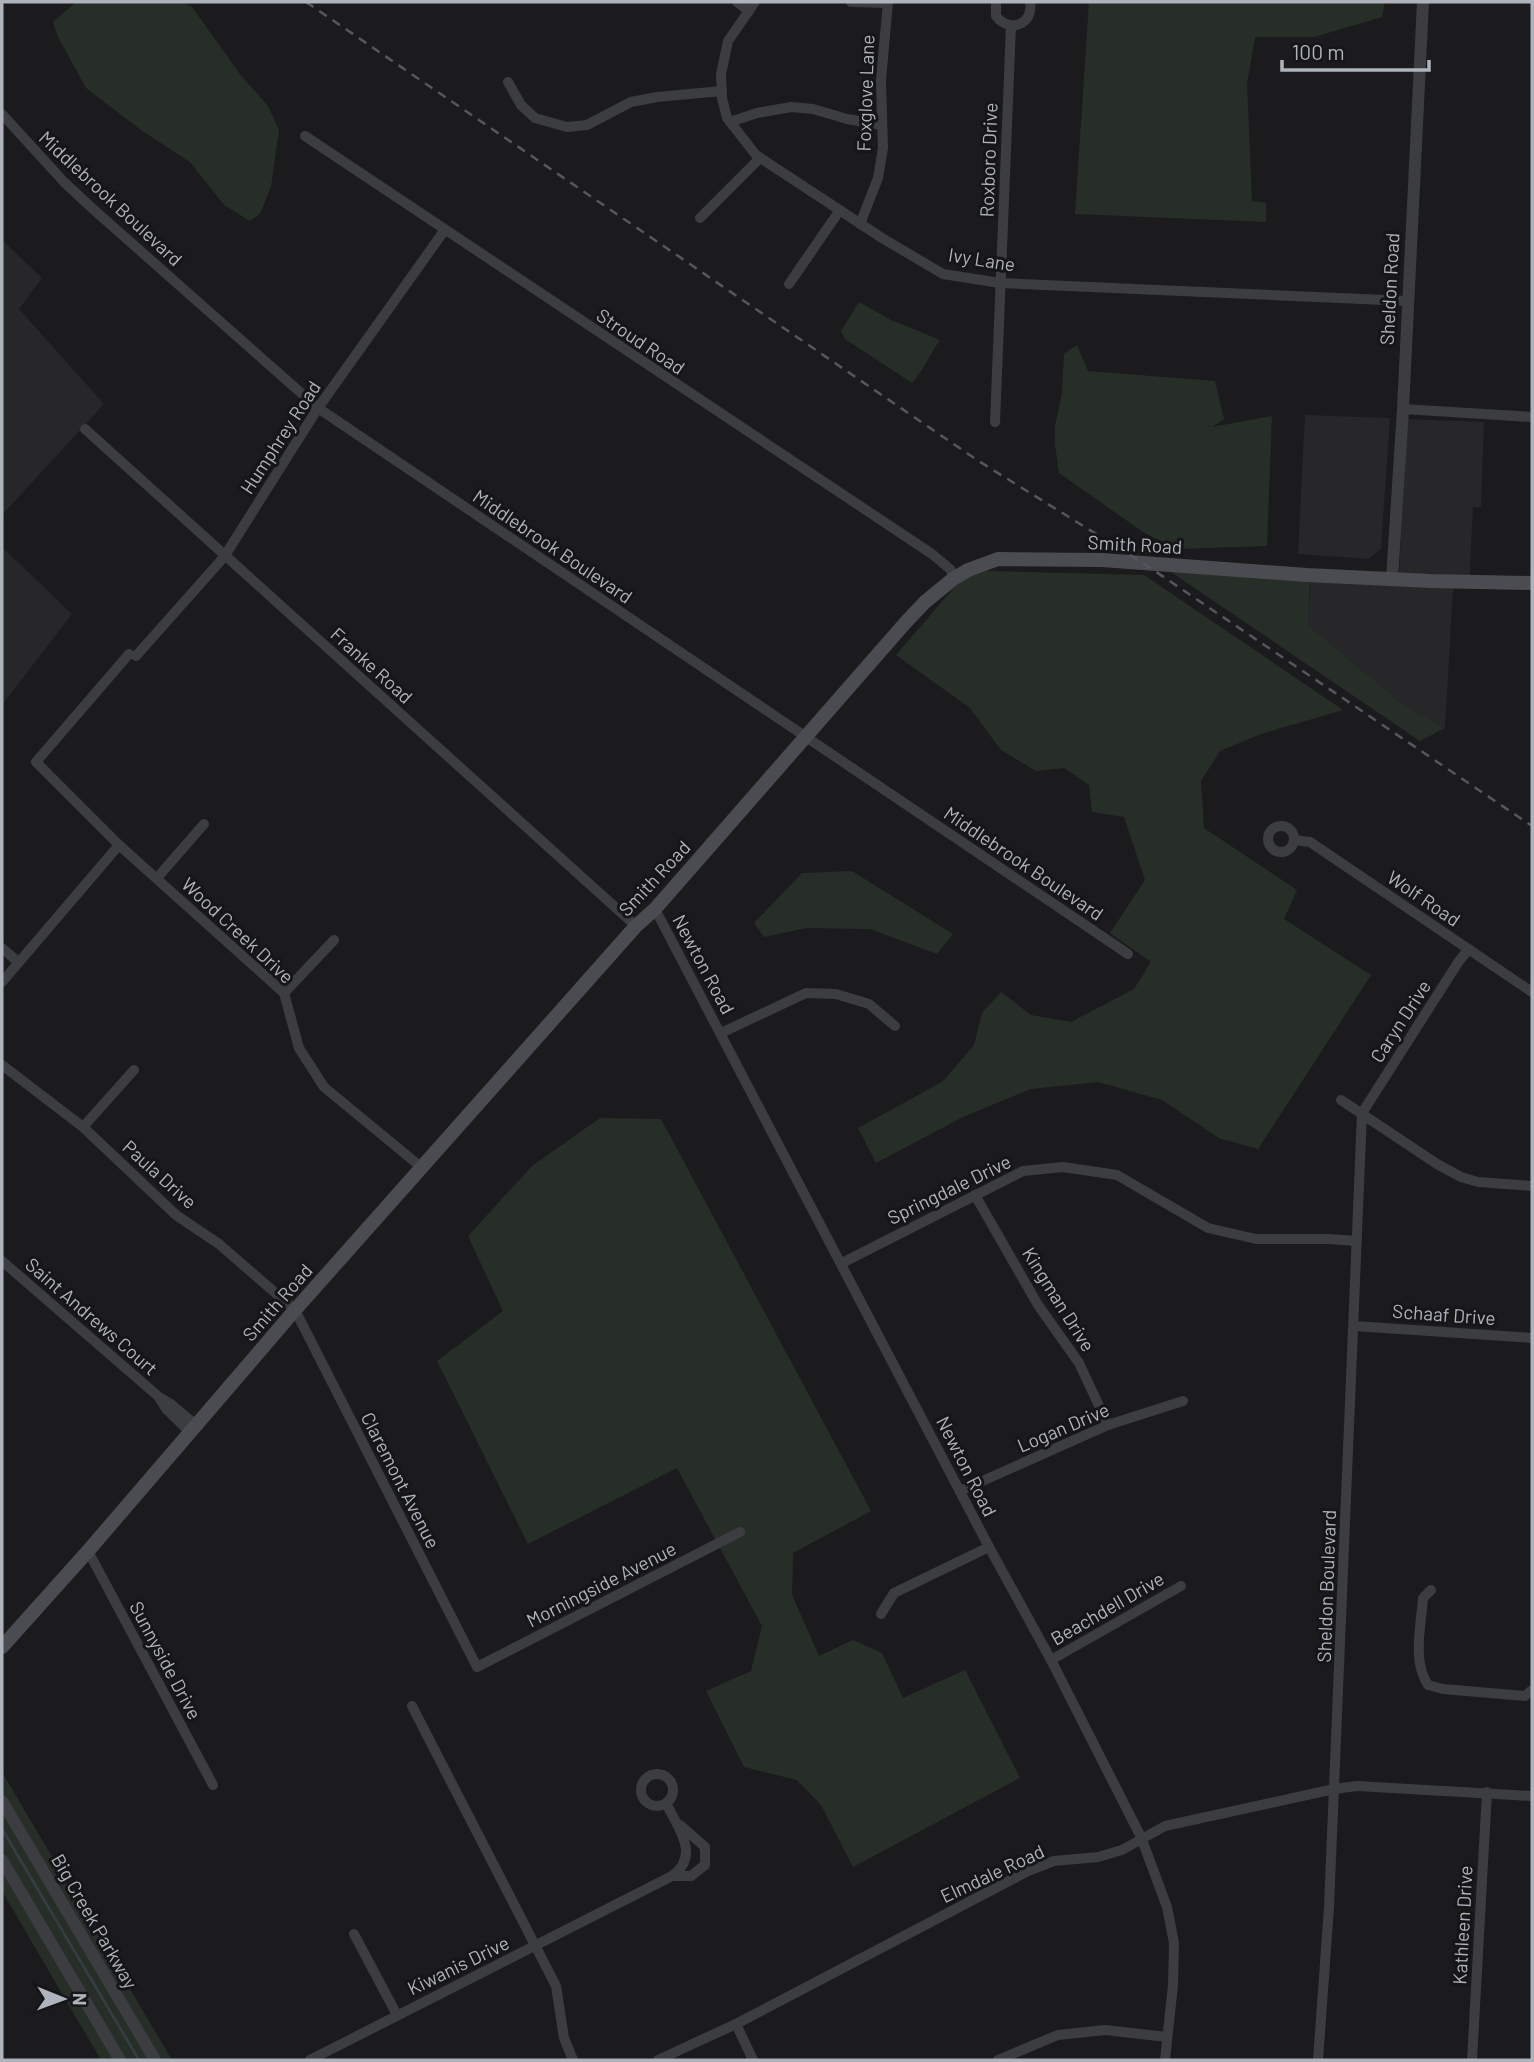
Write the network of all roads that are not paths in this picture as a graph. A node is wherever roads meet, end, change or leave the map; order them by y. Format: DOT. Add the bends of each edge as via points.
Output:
graph roads {
  1 [pos="737,2"];
  2 [pos="851,2"];
  3 [pos="996,2"];
  4 [pos="1030,2"];
  5 [pos="1423,2"];
  6 [pos="887,3"];
  7 [pos="752,6"];
  8 [pos="1011,26"];
  9 [pos="508,82"];
  10 [pos="722,91"];
  11 [pos="2,114"];
  12 [pos="730,122"];
  13 [pos="882,125"];
  14 [pos="305,136"];
  15 [pos="760,158"];
  16 [pos="840,211"];
  17 [pos="700,218"];
  18 [pos="860,224"];
  19 [pos="444,231"];
  20 [pos="1000,283"];
  21 [pos="789,284"];
  22 [pos="1408,301"];
  23 [pos="318,408"];
  24 [pos="1403,409"];
  25 [pos="1532,417"];
  26 [pos="995,422"];
  27 [pos="85,429"];
  28 [pos="224,557"];
  29 [pos="955,578"];
  30 [pos="1392,578"];
  31 [pos="1532,583"];
  32 [pos="806,737"];
  33 [pos="36,762"];
  34 [pos="204,824"];
  35 [pos="1294,840"];
  36 [pos="119,845"];
  37 [pos="157,878"];
  38 [pos="655,909"];
  39 [pos="636,926"];
  40 [pos="334,940"];
  41 [pos="2,948"];
  42 [pos="1469,949"];
  43 [pos="1128,954"];
  44 [pos="17,961"];
  45 [pos="2,982"];
  46 [pos="1532,992"];
  47 [pos="284,993"];
  48 [pos="895,1026"];
  49 [pos="721,1033"];
  50 [pos="2,1065"];
  51 [pos="134,1070"];
  52 [pos="1341,1100"];
  53 [pos="1362,1113"];
  54 [pos="83,1127"];
  55 [pos="421,1167"];
  56 [pos="1532,1186"];
  57 [pos="975,1195"];
  58 [pos="1356,1241"];
  59 [pos="2,1261"];
  60 [pos="842,1263"];
  61 [pos="295,1310"];
  62 [pos="1354,1326"];
  63 [pos="1532,1338"];
  64 [pos="1183,1401"];
  65 [pos="1108,1425"];
  66 [pos="193,1429"];
  67 [pos="960,1491"];
  68 [pos="740,1532"];
  69 [pos="989,1547"];
  70 [pos="88,1551"];
  71 [pos="1181,1586"];
  72 [pos="1431,1590"];
  73 [pos="881,1614"];
  74 [pos="2,1647"];
  75 [pos="1051,1660"];
  76 [pos="477,1667"];
  77 [pos="1532,1690"];
  78 [pos="412,1706"];
  79 [pos="213,1785"];
  80 [pos="1335,1789"];
  81 [pos="1486,1792"];
  82 [pos="1532,1796"];
  83 [pos="2,1801"];
  84 [pos="666,1803"];
  85 [pos="674,1820"];
  86 [pos="1141,1837"];
  87 [pos="2,1860"];
  88 [pos="672,1876"];
  89 [pos="354,1934"];
  90 [pos="535,1947"];
  91 [pos="397,2015"];
  92 [pos="736,2024"];
  93 [pos="1167,2037"];
  94 [pos="120,2060"];
  95 [pos="155,2060"];
  96 [pos="310,2060"];
  97 [pos="573,2060"];
  98 [pos="658,2060"];
  99 [pos="754,2060"];
  100 [pos="998,2060"];
  101 [pos="1165,2060"];
  102 [pos="1318,2060"];
  103 [pos="1472,2060"];
  1 -- 7 [label="street"];
  2 -- 6 [label="street"];
  3 -- 8 [label="street" via="996,16"];
  4 -- 8 [label="street" via="1027,19"];
  5 -- 22 [label="street, Sheldon Road"];
  6 -- 13 [label="street, Foxglove Lane"];
  7 -- 10 [label="street, Ivy Lane" via="728,41"];
  8 -- 20 [label="street, Roxboro Drive"];
  9 -- 10 [label="street" via="535,118 567,128 587,125 631,102"];
  10 -- 12 [label="street, Ivy Lane"];
  11 -- 23 [label="street, Middlebrook Boulevard" via="93,209"];
  12 -- 13 [label="street" via="791,107"];
  12 -- 15 [label="street, Ivy Lane"];
  13 -- 18 [label="street, Foxglove Lane" via="878,178"];
  14 -- 19 [label="street, Stroud Road"];
  15 -- 16 [label="street, Ivy Lane"];
  15 -- 17 [label="street"];
  16 -- 18 [label="street, Ivy Lane"];
  16 -- 21 [label="street"];
  18 -- 20 [label="street, Ivy Lane" via="943,274"];
  19 -- 23 [label="street, Humphrey Road"];
  19 -- 29 [label="street, Stroud Road" via="932,555"];
  20 -- 22 [label="street, Ivy Lane"];
  20 -- 26 [label="street, Roxboro Drive"];
  22 -- 24 [label="street, Sheldon Road"];
  23 -- 28 [label="street, Humphrey Road"];
  23 -- 32 [label="street, Middlebrook Boulevard"];
  24 -- 25 [label="street"];
  24 -- 30 [label="street, Sheldon Road"];
  27 -- 28 [label="street, Franke Road"];
  28 -- 33 [label="street, Humphrey Road"];
  28 -- 39 [label="street, Franke Road"];
  29 -- 30 [label="main road, Smith Road" via="985,562 1019,558"];
  29 -- 32 [label="main road, Smith Road" via="908,619"];
  30 -- 31 [label="main road, Smith Road"];
  32 -- 38 [label="main road, Smith Road"];
  32 -- 43 [label="street, Middlebrook Boulevard"];
  33 -- 36 [label="street, Wood Creek Drive"];
  34 -- 37 [label="street"];
  35 -- 42 [label="street, Wolf Road" via="1310,842"];
  36 -- 37 [label="street, Wood Creek Drive"];
  36 -- 44 [label="street"];
  37 -- 47 [label="street, Wood Creek Drive"];
  38 -- 39 [label="main road, Smith Road"];
  38 -- 49 [label="street, Newton Road"];
  39 -- 55 [label="main road, Smith Road"];
  40 -- 47 [label="street"];
  41 -- 44 [label="street"];
  42 -- 46 [label="street, Wolf Road"];
  42 -- 53 [label="street, Caryn Drive"];
  44 -- 45 [label="street"];
  47 -- 55 [label="street, Wood Creek Drive" via="299,1048 324,1087"];
  48 -- 49 [label="street" via="869,1004 836,994 806,993"];
  49 -- 60 [label="street, Newton Road"];
  50 -- 54 [label="street, Paula Drive"];
  51 -- 54 [label="street"];
  52 -- 53 [label="street"];
  53 -- 56 [label="street" via="1461,1177"];
  53 -- 58 [label="street, Sheldon Boulevard"];
  54 -- 61 [label="street, Paula Drive" via="176,1215 219,1244"];
  55 -- 61 [label="main road, Smith Road"];
  57 -- 58 [label="street, Springdale Drive" via="1023,1171 1063,1167 1117,1175 1208,1228 1256,1239"];
  57 -- 60 [label="street, Springdale Drive"];
  57 -- 65 [label="street, Kingman Drive" via="1038,1305 1079,1363"];
  58 -- 62 [label="street, Sheldon Boulevard"];
  59 -- 66 [label="street, Saint Andrews Court" via="171,1404"];
  60 -- 67 [label="street, Newton Road"];
  61 -- 66 [label="main road, Smith Road"];
  61 -- 76 [label="street, Claremont Avenue"];
  62 -- 63 [label="street, Schaaf Drive"];
  62 -- 80 [label="street, Sheldon Boulevard"];
  64 -- 65 [label="street, Logan Drive"];
  65 -- 67 [label="street, Logan Drive"];
  66 -- 70 [label="main road, Smith Road"];
  67 -- 69 [label="street, Newton Road"];
  68 -- 76 [label="street, Morningside Avenue"];
  69 -- 73 [label="street" via="894,1593"];
  69 -- 75 [label="street, Newton Road"];
  70 -- 74 [label="main road, Smith Road"];
  70 -- 79 [label="street, Sunnyside Drive"];
  71 -- 75 [label="street, Beachdell Drive"];
  72 -- 77 [label="street" via="1423,1598 1419,1647 1420,1674 1428,1685 1525,1696"];
  75 -- 86 [label="street, Newton Road"];
  78 -- 90 [label="street"];
  80 -- 81 [label="street, Elmdale Road"];
  80 -- 86 [label="street, Elmdale Road" via="1165,1826"];
  80 -- 102 [label="street, Sheldon Boulevard"];
  81 -- 82 [label="street, Elmdale Road"];
  81 -- 103 [label="street, Kathleen Drive"];
  83 -- 95 [label="street, Big Creek Parkway"];
  84 -- 85 [label="street"];
  85 -- 88 [label="street" via="686,1841 686,1858 682,1869"];
  85 -- 88 [label="street, Kiwanis Drive" via="705,1847 705,1865 691,1876"];
  86 -- 92 [label="street, Elmdale Road" via="1122,1850 1054,1861 1028,1871"];
  86 -- 93 [label="street, Newton Road" via="1167,1907 1174,1943"];
  87 -- 94 [label="street"];
  88 -- 90 [label="street, Kiwanis Drive"];
  89 -- 91 [label="street"];
  90 -- 91 [label="street, Kiwanis Drive"];
  90 -- 97 [label="street" via="556,1986 564,2038"];
  91 -- 96 [label="street, Kiwanis Drive"];
  92 -- 98 [label="street, Elmdale Road"];
  92 -- 99 [label="street"];
  93 -- 100 [label="street" via="1105,2030 1058,2035"];
  93 -- 101 [label="street, Newton Road"];
}
